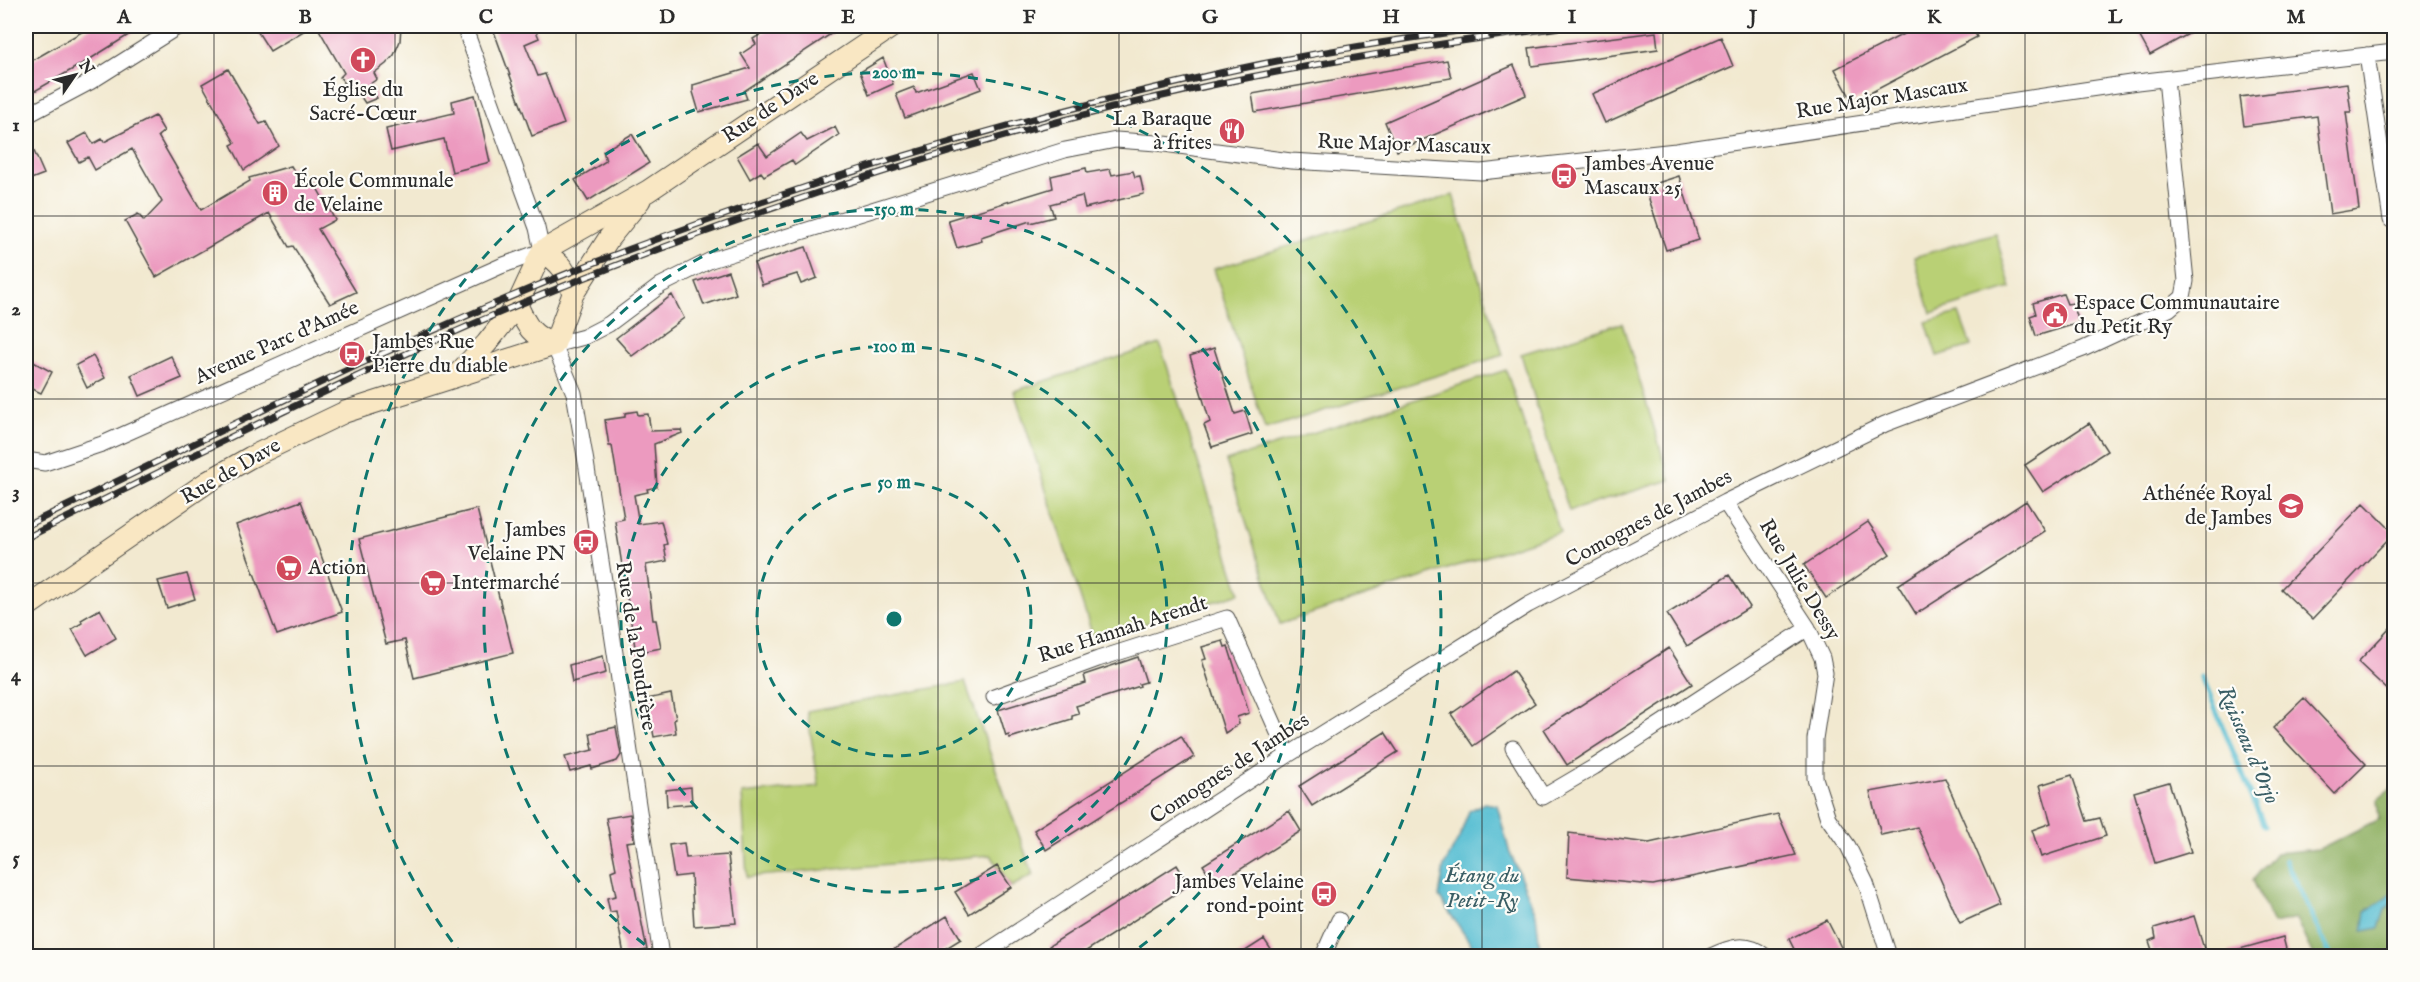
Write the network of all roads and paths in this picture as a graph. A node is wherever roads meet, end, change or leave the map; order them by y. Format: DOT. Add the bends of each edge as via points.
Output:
graph roads {
  1 [pos="179,26"];
  2 [pos="464,26"];
  3 [pos="893,26"];
  4 [pos="2394,52"];
  5 [pos="2367,55"];
  6 [pos="2166,79"];
  7 [pos="26,116"];
  8 [pos="648,190"];
  9 [pos="2391,220"];
  10 [pos="543,251"];
  11 [pos="573,294"];
  12 [pos="517,305"];
  13 [pos="554,345"];
  14 [pos="456,375"];
  15 [pos="26,460"];
  16 [pos="1725,502"];
  17 [pos="26,607"];
  18 [pos="1808,628"];
  19 [pos="994,697"];
  20 [pos="1514,748"];
  21 [pos="1288,755"];
  22 [pos="1339,920"];
  23 [pos="661,957"];
  24 [pos="980,957"];
  25 [pos="1323,957"];
  26 [pos="1711,957"];
  27 [pos="1765,957"];
  28 [pos="1889,957"];
  1 -- 7 [label="street" via="90,82"];
  2 -- 10 [label="street"];
  3 -- 8 [label="main road, Rue de Dave"];
  4 -- 5 [label="street, Rue Major Mascaux"];
  5 -- 6 [label="street, Rue Major Mascaux"];
  5 -- 9 [label="street"];
  6 -- 13 [label="street, Rue Major Mascaux" via="1676,151 1481,172 1291,161 1116,140 1065,150 711,260 661,285 609,324 584,337"];
  6 -- 16 [label="street, Comognes de Jambes" via="2186,281 2183,297 2169,309 2083,349 1885,424"];
  8 -- 10 [label="main road, Rue de Dave"];
  8 -- 11 [label="main road, Rue de Dave" via="609,238"];
  10 -- 11 [label="main road" via="567,274"];
  10 -- 12 [label="main road, Rue de Dave"];
  10 -- 15 [label="street, Avenue Parc d'Amée" via="501,266 102,444 45,463"];
  11 -- 13 [label="main road, Rue de Dave"];
  12 -- 13 [label="main road" via="536,337"];
  12 -- 14 [label="main road, Rue de Dave"];
  13 -- 14 [label="main road, Rue de Dave"];
  13 -- 23 [label="street, Rue de la Poudrière" via="573,393 584,451"];
  14 -- 17 [label="main road, Rue de Dave" via="345,412 250,457"];
  16 -- 18 [label="street, Rue Julie Dessy"];
  16 -- 21 [label="street, Comognes de Jambes" via="1528,605"];
  18 -- 20 [label="street" via="1543,796"];
  18 -- 28 [label="street, Rue Julie Dessy" via="1825,673 1815,739 1815,778 1828,819 1848,846 1866,883"];
  19 -- 21 [label="street, Rue Hannah Arendt" via="1227,618"];
  21 -- 24 [label="street, Comognes de Jambes"];
  22 -- 25 [label="street"];
  26 -- 27 [label="street" via="1733,946 1745,946"];
}
